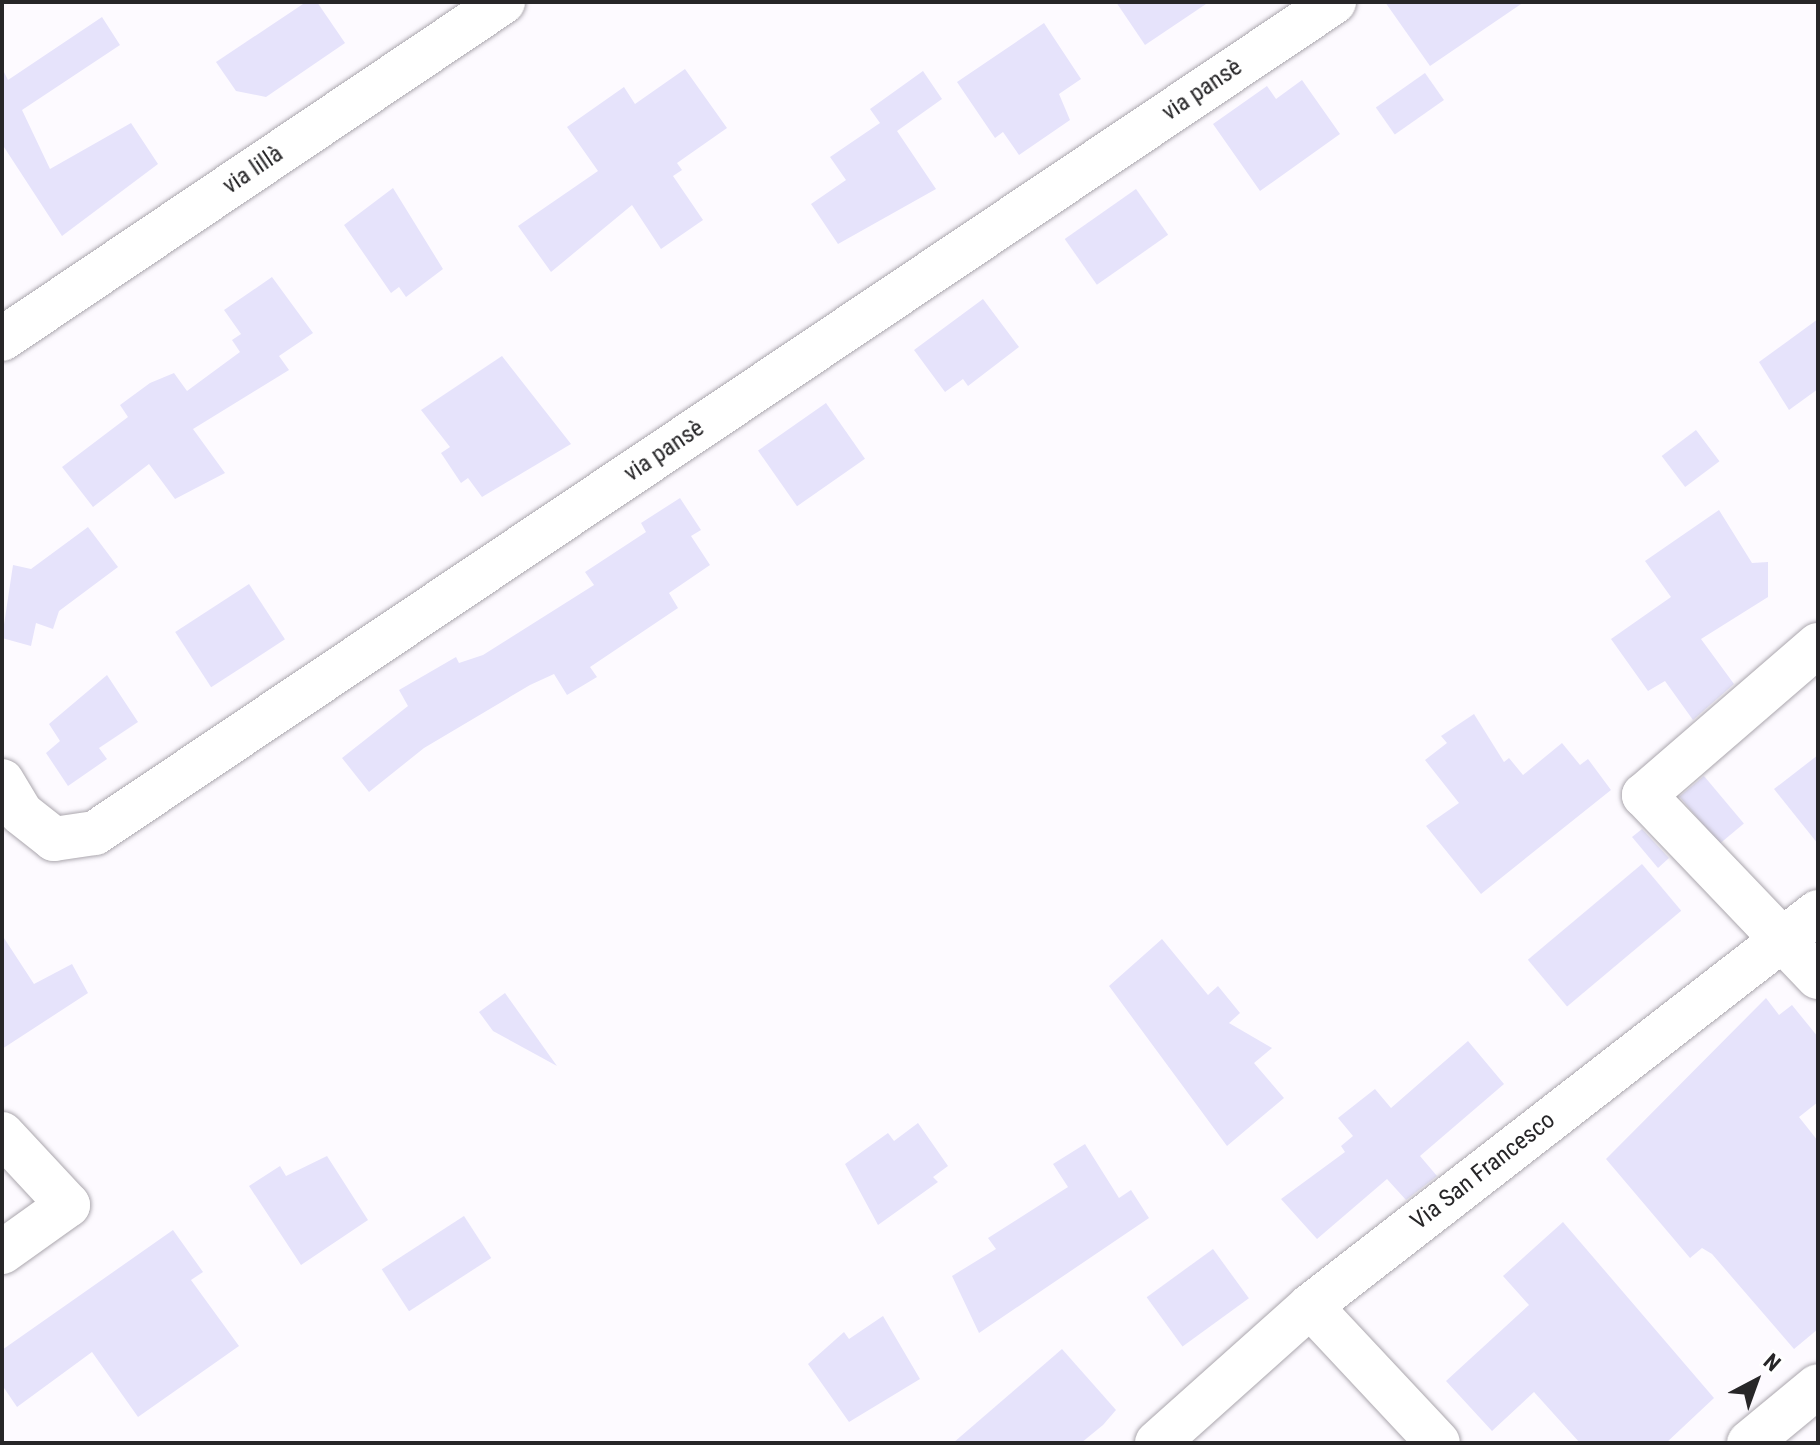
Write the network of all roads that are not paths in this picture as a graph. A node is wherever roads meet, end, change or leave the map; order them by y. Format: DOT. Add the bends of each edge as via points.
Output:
graph roads {
  1 [pos="503,2"];
  2 [pos="1334,2"];
  3 [pos="2,339"];
  4 [pos="1818,645"];
  5 [pos="2,781"];
  6 [pos="1801,924"];
  7 [pos="1818,977"];
  8 [pos="2,1134"];
  9 [pos="2,1252"];
  10 [pos="1310,1306"];
  11 [pos="1811,1404"];
  12 [pos="1157,1443"];
  13 [pos="1438,1443"];
  14 [pos="1749,1443"];
  1 -- 3 [label="street, via lillà"];
  2 -- 5 [label="street, via pansè" via="95,833 54,839 21,813"];
  4 -- 6 [label="street" via="1644,795"];
  6 -- 7 [label="street"];
  6 -- 10 [label="street, Via San Francesco"];
  8 -- 9 [label="street" via="68,1205"];
  10 -- 12 [label="street, Via San Francesco"];
  10 -- 13 [label="street"];
  11 -- 14 [label="street"];
}
